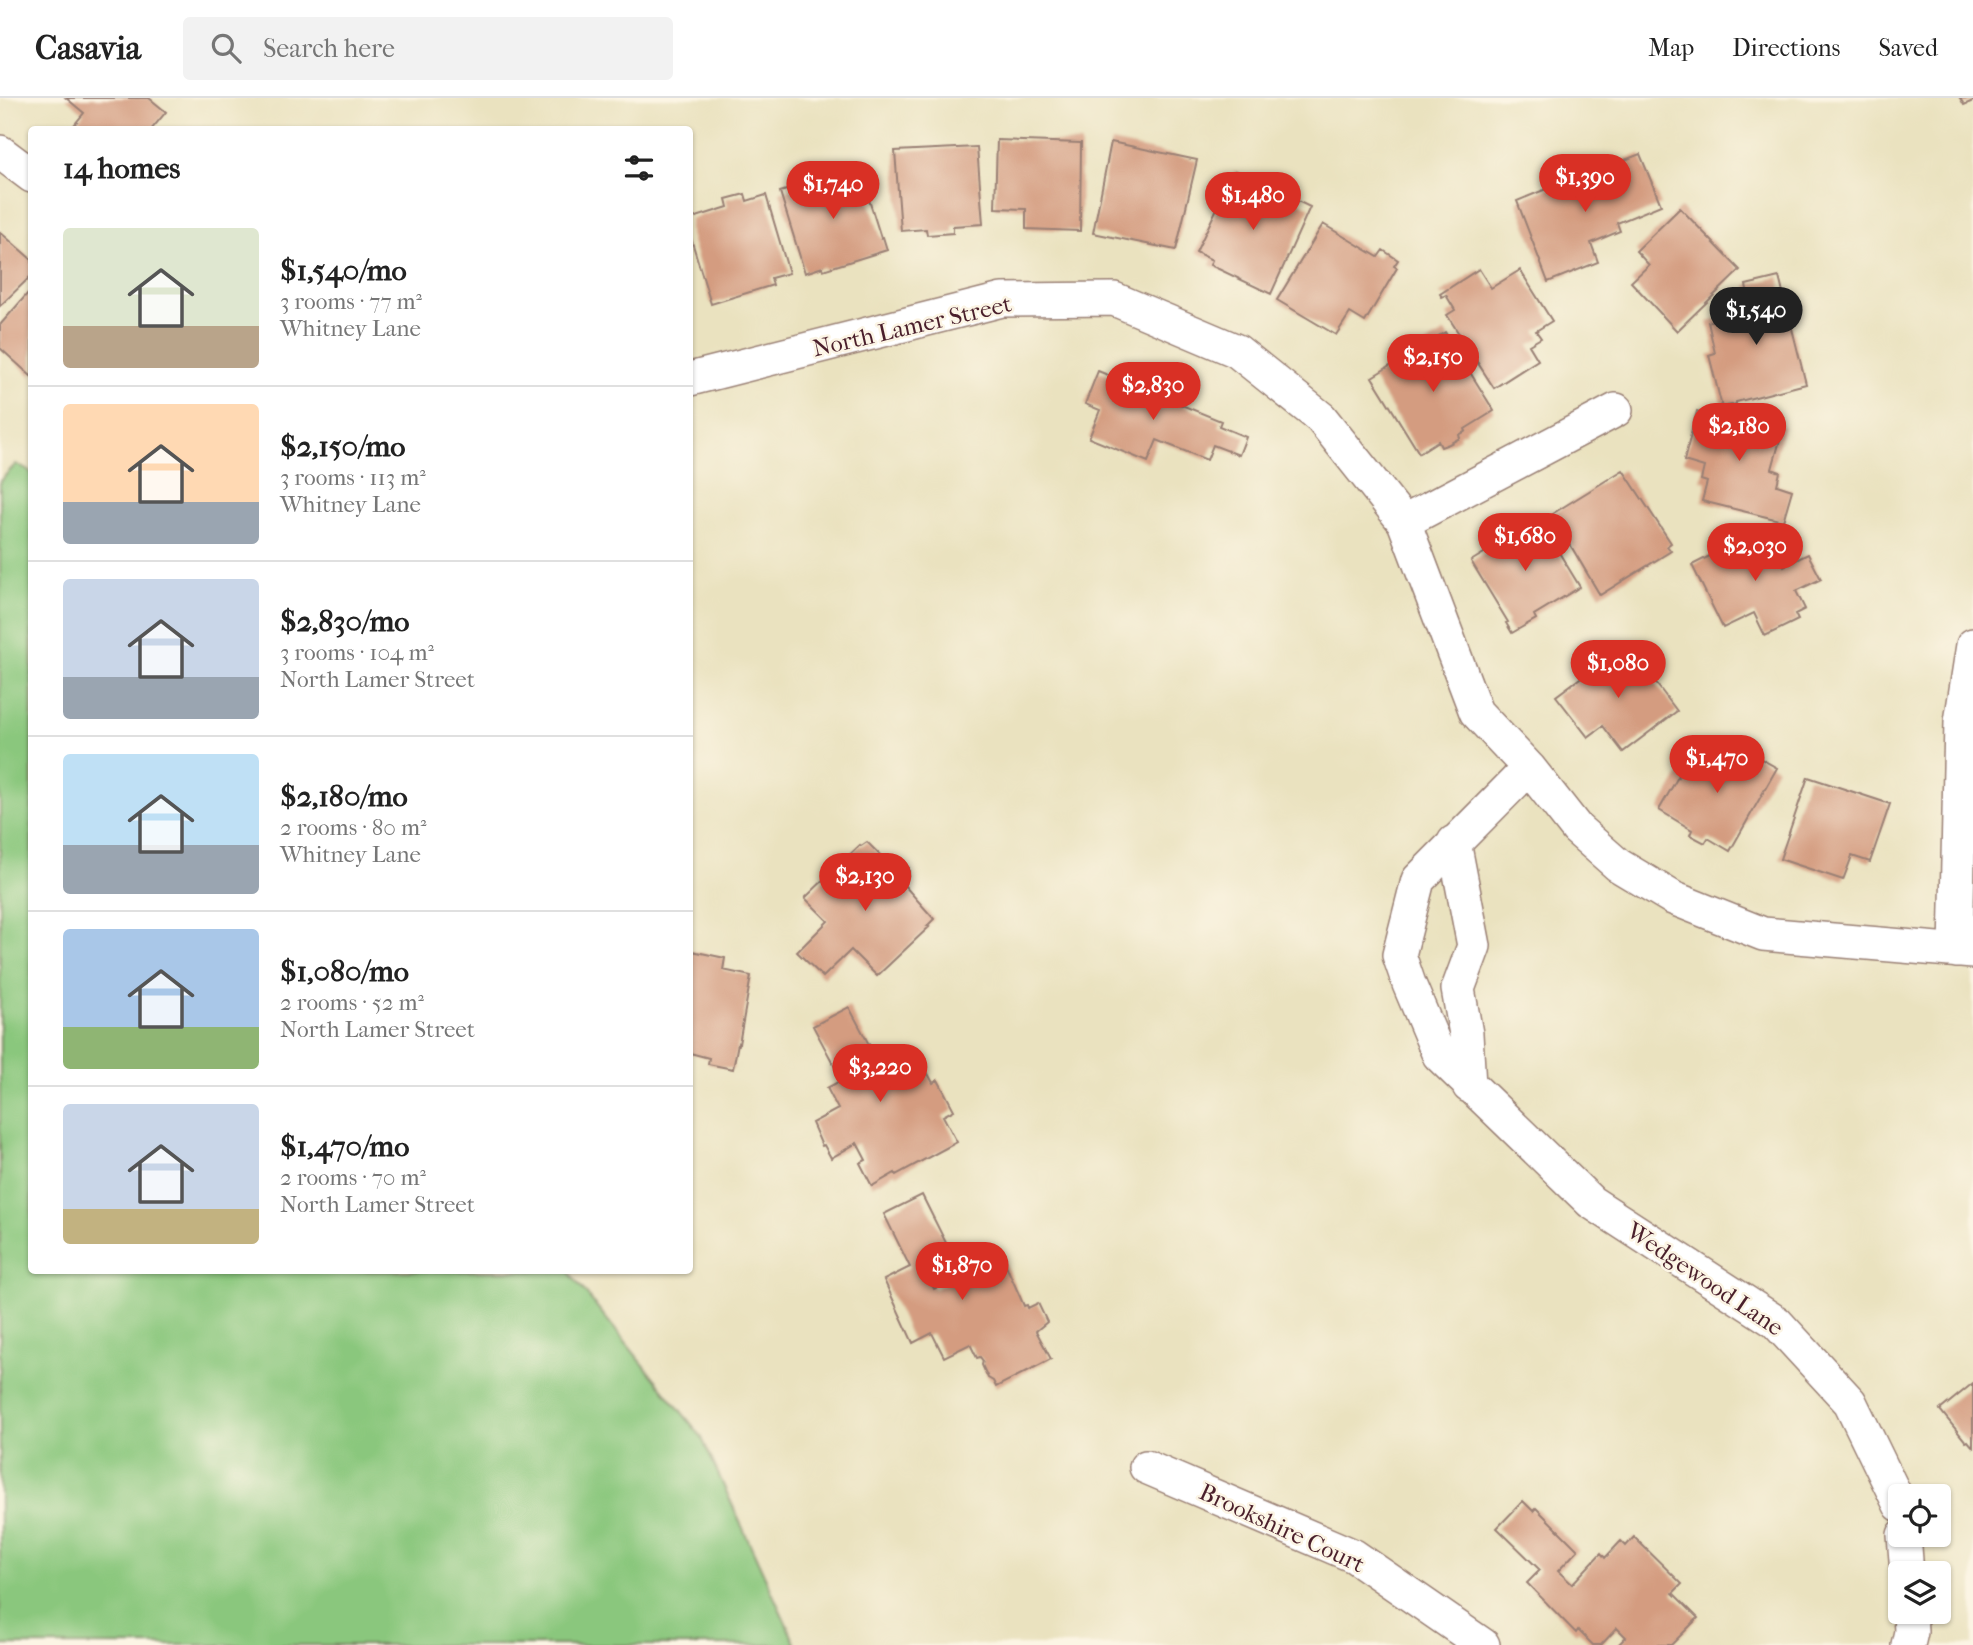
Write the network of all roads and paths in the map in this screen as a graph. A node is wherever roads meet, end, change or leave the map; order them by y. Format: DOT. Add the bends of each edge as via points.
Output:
graph roads {
  1 [pos="0,152"];
  2 [pos="28,173"];
  3 [pos="693,378"];
  4 [pos="1616,410"];
  5 [pos="1404,522"];
  6 [pos="1973,645"];
  7 [pos="1530,768"];
  8 [pos="1454,842"];
  9 [pos="1965,951"];
  10 [pos="1469,1086"];
  11 [pos="1146,1467"];
  12 [pos="1890,1484"];
  13 [pos="1911,1624"];
  14 [pos="1483,1645"];
  15 [pos="1908,1645"];
  1 -- 2 [label="street"];
  3 -- 5 [label="street, North Lamer Street" via="1002,300 1114,299 1237,351 1321,418"];
  4 -- 5 [label="street"];
  5 -- 7 [label="street, North Lamer Street" via="1476,712"];
  6 -- 9 [label="street" via="1961,722"];
  7 -- 8 [label="street, Wedgewood Lane"];
  7 -- 9 [label="street, North Lamer Street" via="1577,829 1618,865 1673,898 1763,934"];
  8 -- 10 [label="street" via="1474,946 1458,989"];
  8 -- 10 [label="street, Wedgewood Lane" via="1418,880 1399,955 1439,1055"];
  10 -- 12 [label="street, Wedgewood Lane" via="1591,1202 1776,1322 1850,1402"];
  11 -- 14 [label="street, Brookshire Court" via="1354,1556"];
  13 -- 15 [label="street"];
}
